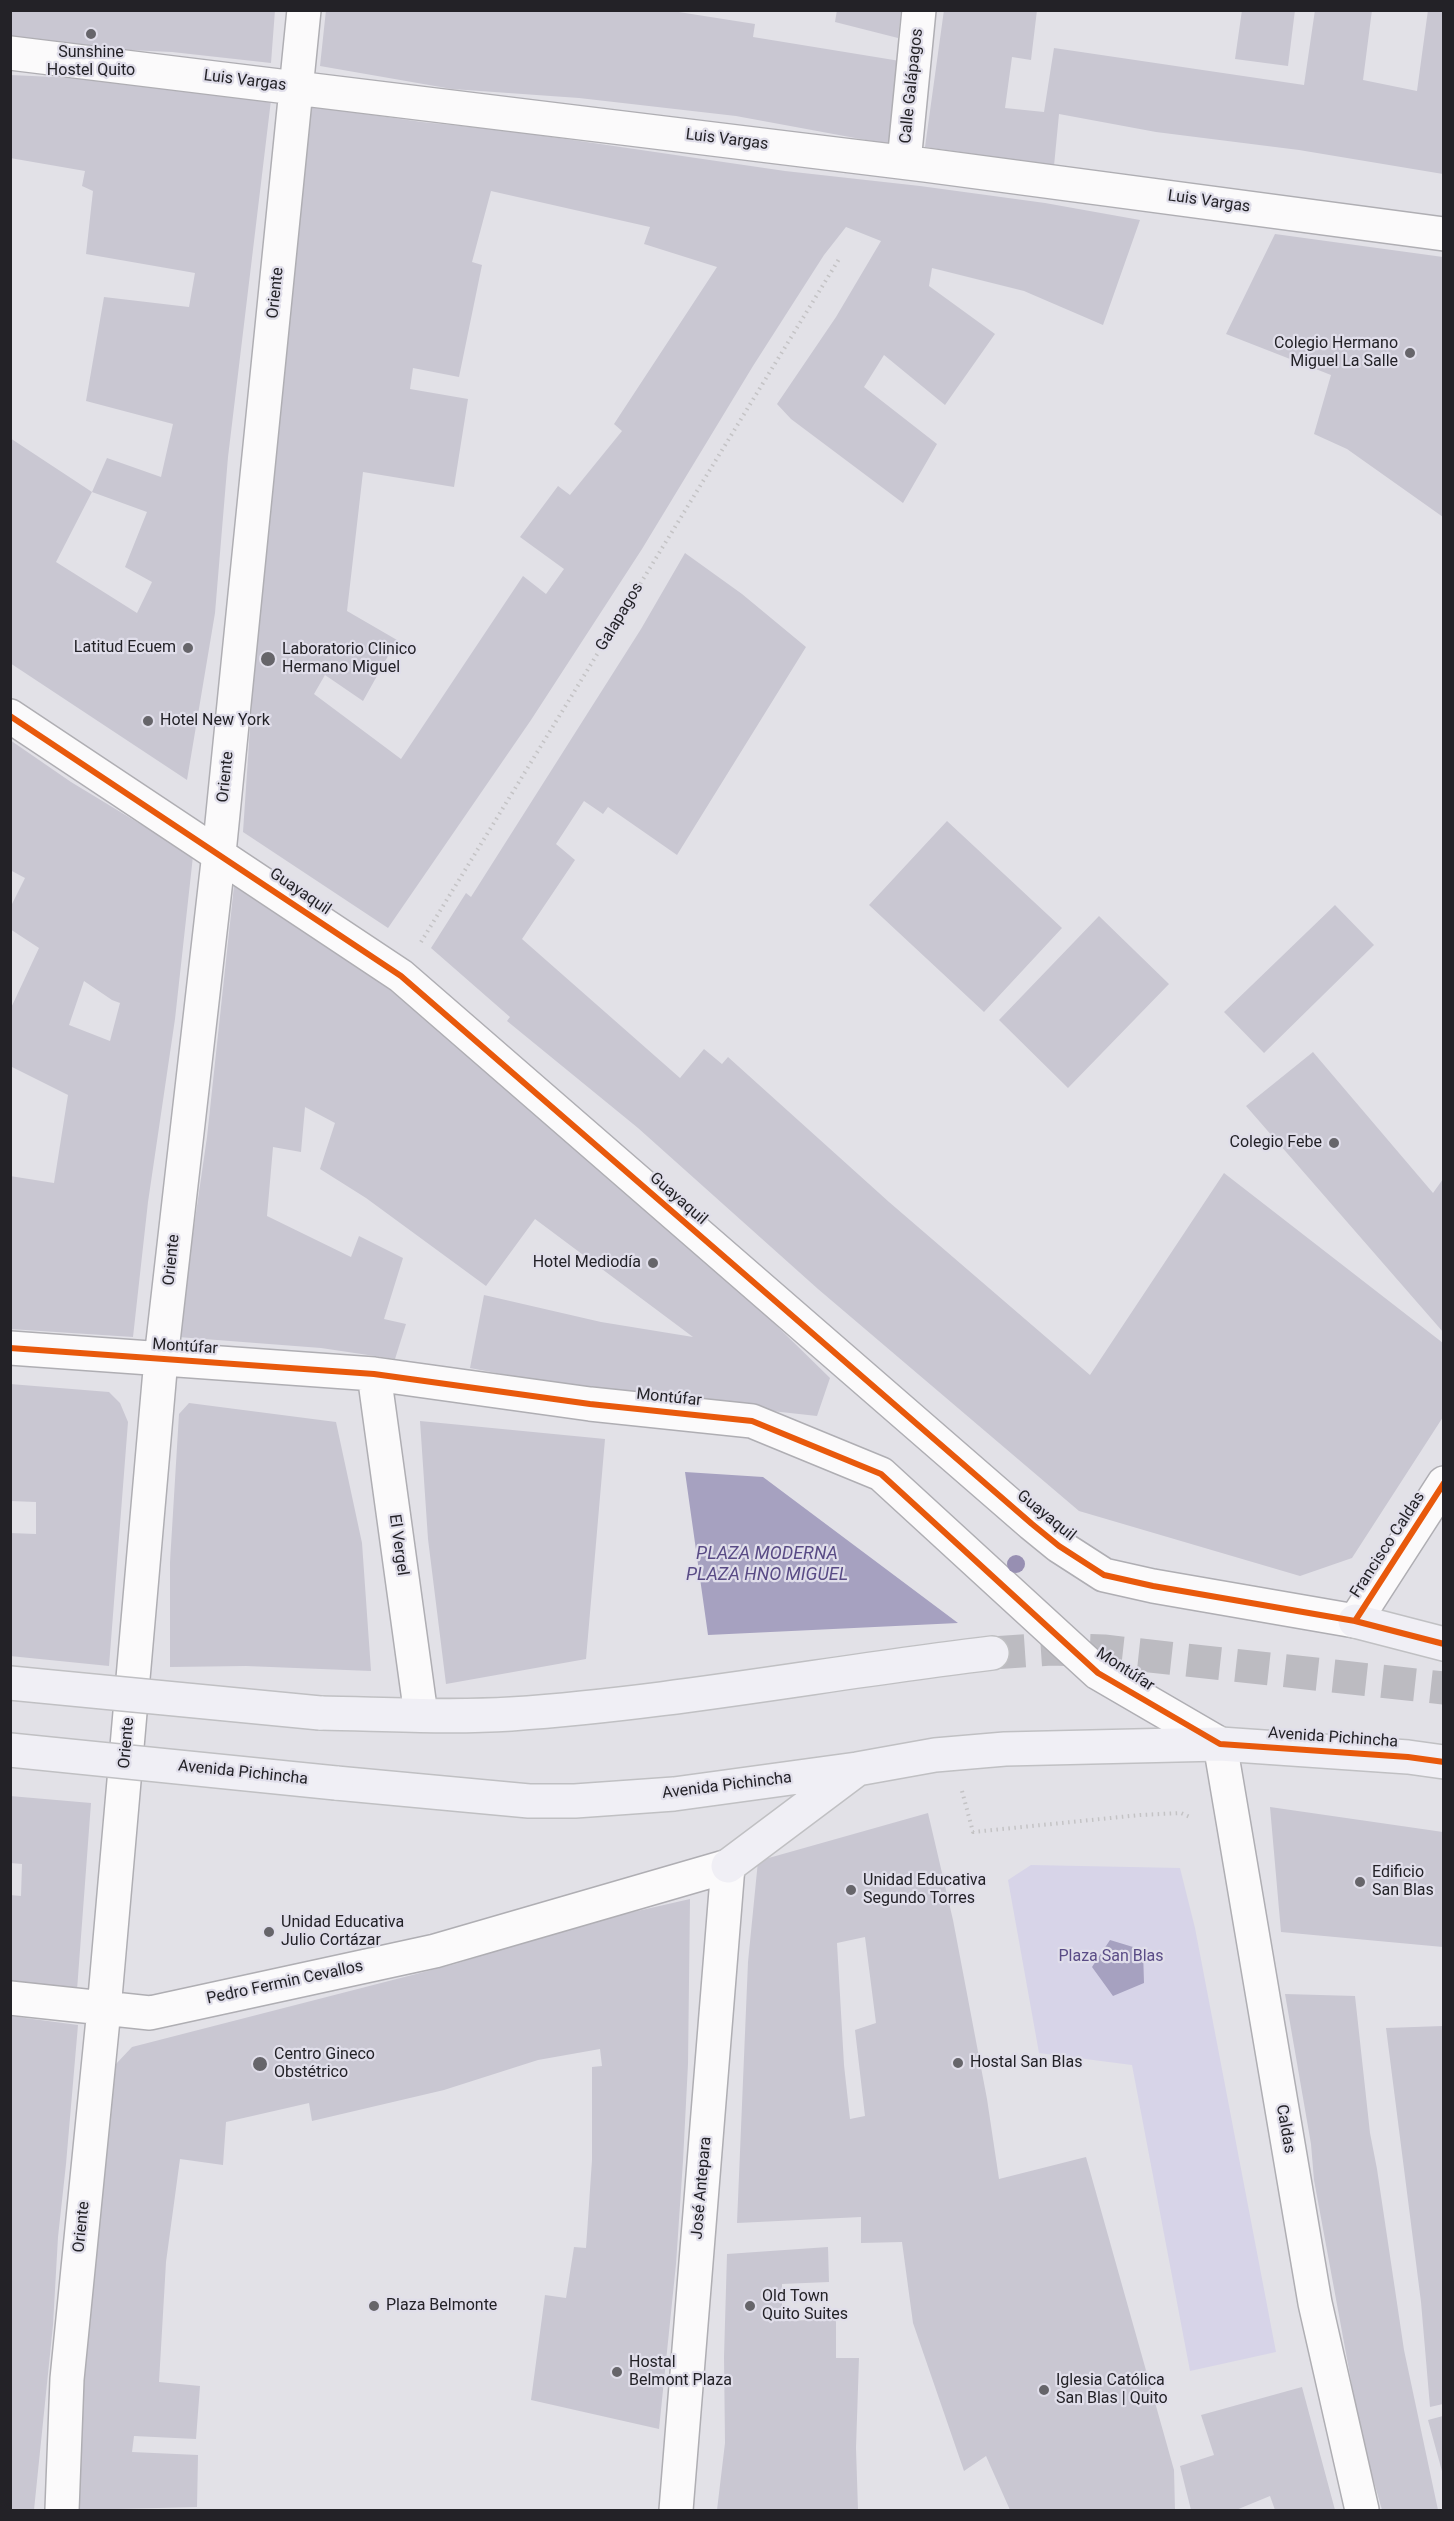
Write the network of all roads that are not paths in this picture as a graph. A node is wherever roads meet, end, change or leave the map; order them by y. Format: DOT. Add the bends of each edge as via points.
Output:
graph roads {
  1 [pos="304,10"];
  2 [pos="920,10"];
  3 [pos="10,53"];
  4 [pos="297,88"];
  5 [pos="904,162"];
  6 [pos="1443,234"];
  7 [pos="10,716"];
  8 [pos="219,853"];
  9 [pos="10,1348"];
  10 [pos="161,1359"];
  11 [pos="374,1374"];
  12 [pos="1443,1484"];
  13 [pos="1355,1621"];
  14 [pos="1443,1644"];
  15 [pos="992,1653"];
  16 [pos="10,1683"];
  17 [pos="421,1715"];
  18 [pos="1220,1744"];
  19 [pos="10,1750"];
  20 [pos="1443,1762"];
  21 [pos="857,1769"];
  22 [pos="728,1866"];
  23 [pos="10,1998"];
  24 [pos="104,2009"];
  25 [pos="62,2511"];
  26 [pos="676,2511"];
  27 [pos="1362,2511"];
  1 -- 4 [label="street, Oriente"];
  2 -- 5 [label="street, Calle Galápagos"];
  3 -- 4 [label="street, Luis Vargas"];
  4 -- 5 [label="street, Luis Vargas"];
  4 -- 8 [label="street, Oriente"];
  5 -- 6 [label="street, Luis Vargas"];
  7 -- 8 [label="street, Guayaquil"];
  8 -- 10 [label="street, Oriente"];
  8 -- 13 [label="street, Guayaquil" via="401,976 1059,1546 1104,1575"];
  9 -- 10 [label="street, Montúfar"];
  10 -- 11 [label="street, Montúfar"];
  10 -- 24 [label="street, Oriente"];
  11 -- 17 [label="street, El Vergel"];
  11 -- 18 [label="street, Montúfar" via="590,1404 752,1421 880,1474 1098,1673"];
  12 -- 13 [label="street, Francisco Caldas"];
  13 -- 14 [label="main road"];
  15 -- 17 [label="main road" via="613,1705 508,1714"];
  16 -- 17 [label="main road, bridge" via="320,1713"];
  18 -- 20 [label="main road, Avenida Pichincha"];
  18 -- 21 [label="main road, Avenida Pichincha" via="1083,1746 951,1754"];
  18 -- 27 [label="street, Caldas" via="1315,2303"];
  19 -- 21 [label="main road, Avenida Pichincha, bridge" via="528,1801 674,1794"];
  21 -- 22 [label="main road"];
  22 -- 24 [label="street, Pedro Fermin Cevallos" via="435,1951 150,2013"];
  22 -- 26 [label="street, José Antepara"];
  23 -- 24 [label="street, Pedro Fermin Cevallos"];
  24 -- 25 [label="street, Oriente" via="67,2379"];
}
